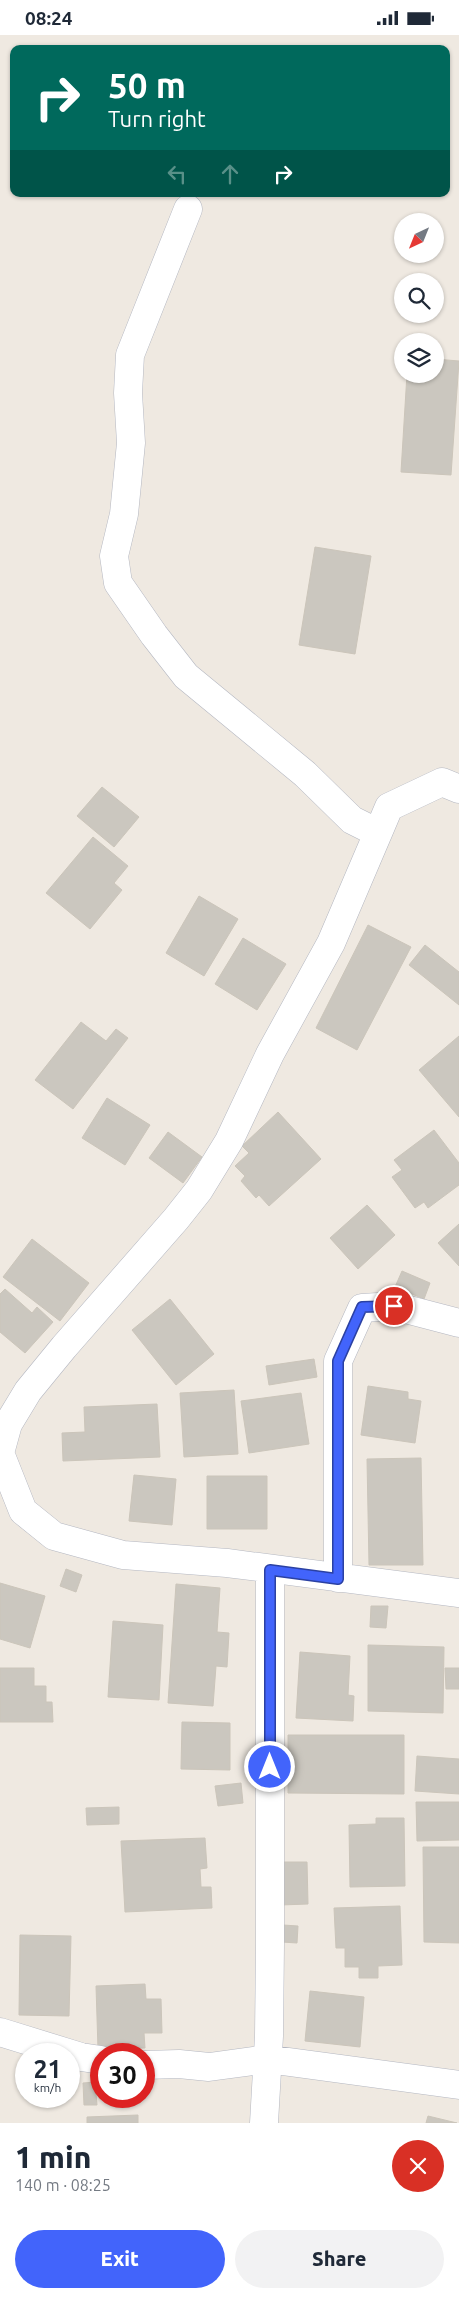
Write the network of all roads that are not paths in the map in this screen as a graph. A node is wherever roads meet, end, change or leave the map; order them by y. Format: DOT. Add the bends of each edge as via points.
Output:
graph roads {
  1 [pos="188,209"];
  2 [pos="459,789"];
  3 [pos="378,833"];
  4 [pos="459,1323"];
  5 [pos="0,1453"];
  6 [pos="270,1570"];
  7 [pos="338,1579"];
  8 [pos="459,1593"];
  9 [pos="0,2031"];
  10 [pos="90,2058"];
  11 [pos="267,2059"];
  12 [pos="155,2065"];
  13 [pos="459,2085"];
  14 [pos="264,2123"];
  1 -- 3 [label="street" via="130,355 131,443 124,514 114,556 118,583 186,676 305,774 352,820"];
  2 -- 3 [label="street" via="442,781 390,807"];
  3 -- 5 [label="street" via="331,943 270,1054 229,1141 199,1191 28,1391 8,1424"];
  4 -- 7 [label="street" via="394,1306 362,1307 338,1361"];
  5 -- 6 [label="street" via="23,1511 54,1536 123,1555 227,1563"];
  6 -- 7 [label="street"];
  6 -- 11 [label="street"];
  7 -- 8 [label="street"];
  9 -- 10 [label="street"];
  11 -- 12 [label="street" via="209,2067"];
  11 -- 13 [label="street"];
  11 -- 14 [label="street"];
}
